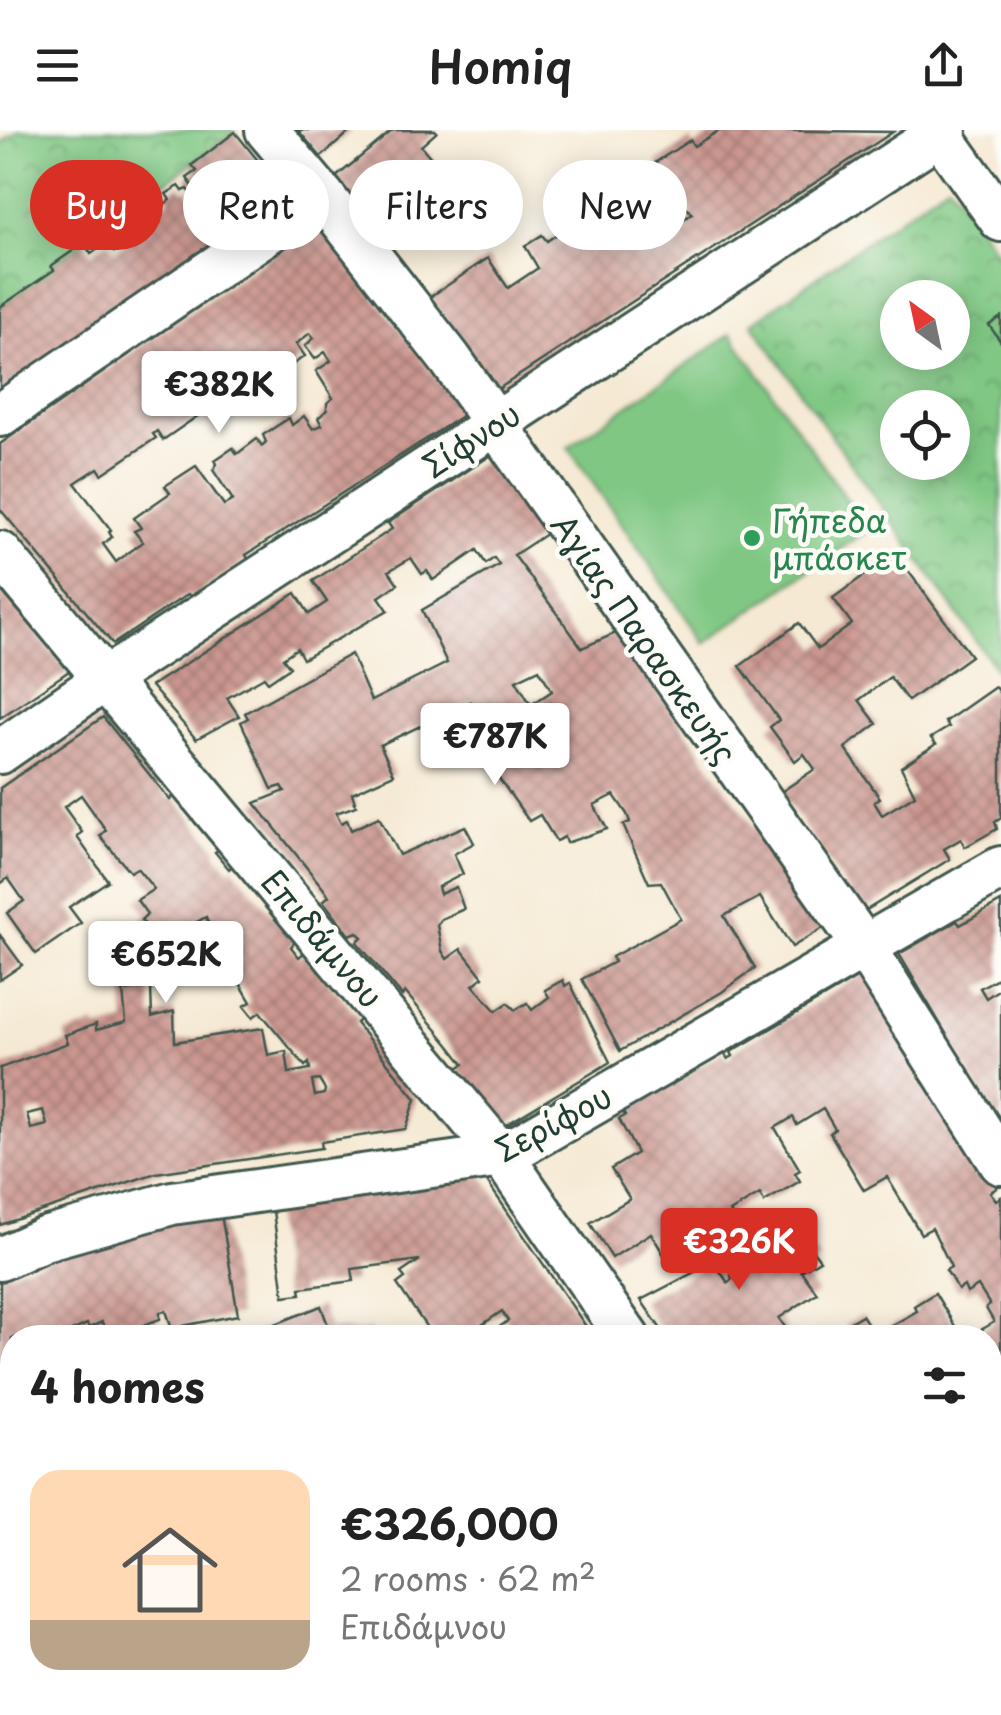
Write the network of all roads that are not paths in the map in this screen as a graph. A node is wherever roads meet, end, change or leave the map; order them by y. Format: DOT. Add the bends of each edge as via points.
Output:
graph roads {
  1 [pos="267,130"];
  2 [pos="940,131"];
  3 [pos="292,160"];
  4 [pos="329,204"];
  5 [pos="1001,220"];
  6 [pos="242,250"];
  7 [pos="0,415"];
  8 [pos="493,424"];
  9 [pos="0,552"];
  10 [pos="107,678"];
  11 [pos="0,752"];
  12 [pos="1001,868"];
  13 [pos="863,945"];
  14 [pos="502,1156"];
  15 [pos="1001,1163"];
  16 [pos="0,1260"];
  17 [pos="619,1325"];
  1 -- 3 [label="street, Αγίας Παρασκευής"];
  2 -- 5 [label="street"];
  2 -- 8 [label="street, Σίφνου"];
  4 -- 8 [label="street, Αγίας Παρασκευής"];
  6 -- 7 [label="street"];
  8 -- 10 [label="street, Σίφνου"];
  8 -- 13 [label="street, Αγίας Παρασκευής"];
  9 -- 10 [label="street, Επιδάμνου"];
  10 -- 11 [label="street, Σίφνου"];
  10 -- 14 [label="street, Επιδάμνου"];
  12 -- 13 [label="street, Σερίφου"];
  13 -- 14 [label="street, Σερίφου"];
  13 -- 15 [label="street, Αγίας Παρασκευής"];
  14 -- 16 [label="street, Σερίφου" via="172,1202 44,1239"];
  14 -- 17 [label="street, Επιδάμνου"];
}
